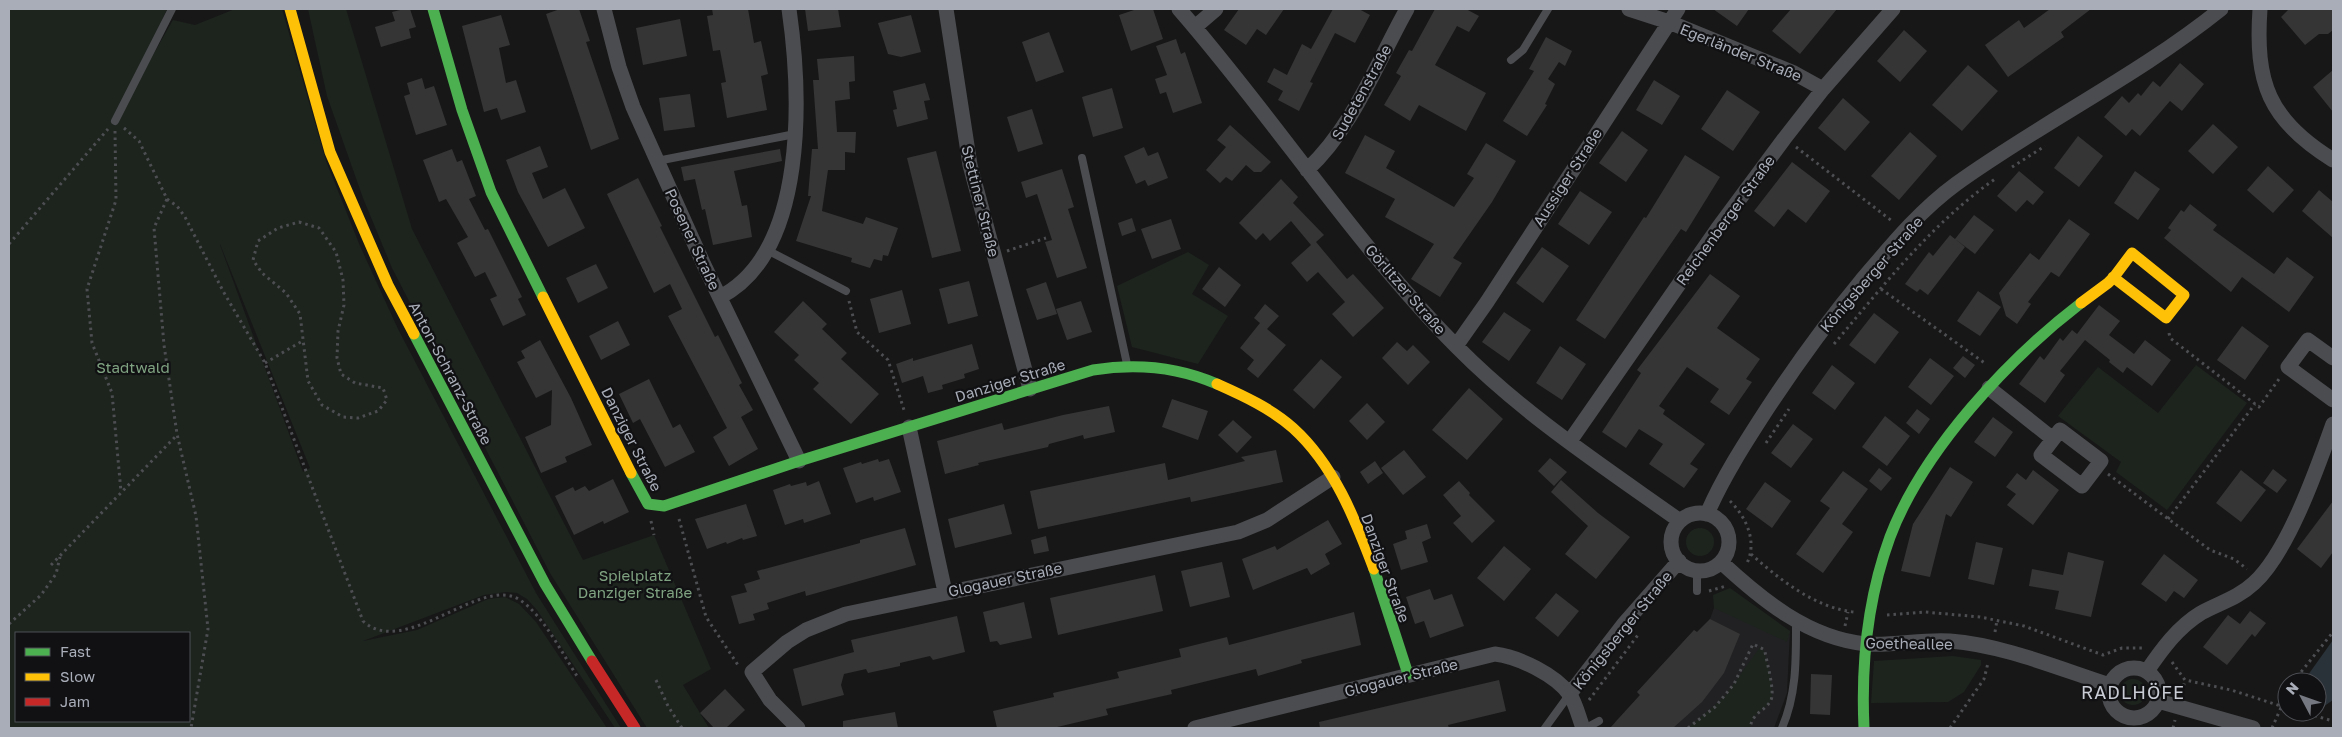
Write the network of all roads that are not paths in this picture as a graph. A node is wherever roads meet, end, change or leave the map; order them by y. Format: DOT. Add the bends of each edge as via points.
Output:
graph roads {
  1 [pos="172,9"];
  2 [pos="290,9"];
  3 [pos="433,9"];
  4 [pos="604,9"];
  5 [pos="789,9"];
  6 [pos="946,9"];
  7 [pos="1179,9"];
  8 [pos="1216,9"];
  9 [pos="1407,9"];
  10 [pos="1548,9"];
  11 [pos="1629,9"];
  12 [pos="1678,9"];
  13 [pos="1893,9"];
  14 [pos="2221,9"];
  15 [pos="2260,9"];
  16 [pos="1668,22"];
  17 [pos="1195,27"];
  18 [pos="1511,60"];
  19 [pos="1823,89"];
  20 [pos="115,121"];
  21 [pos="795,134"];
  22 [pos="1082,158"];
  23 [pos="2333,160"];
  24 [pos="657,161"];
  25 [pos="1307,170"];
  26 [pos="767,250"];
  27 [pos="2114,278"];
  28 [pos="846,291"];
  29 [pos="720,297"];
  30 [pos="1456,346"];
  31 [pos="2333,358"];
  32 [pos="1127,365"];
  33 [pos="1989,388"];
  34 [pos="1030,390"];
  35 [pos="2333,400"];
  36 [pos="2333,424"];
  37 [pos="909,427"];
  38 [pos="2053,439"];
  39 [pos="1570,441"];
  40 [pos="799,461"];
  41 [pos="1332,477"];
  42 [pos="1707,514"];
  43 [pos="1680,522"];
  44 [pos="1679,561"];
  45 [pos="1720,562"];
  46 [pos="1697,570"];
  47 [pos="1697,591"];
  48 [pos="945,592"];
  49 [pos="1796,621"];
  50 [pos="1867,644"];
  51 [pos="2147,671"];
  52 [pos="1408,674"];
  53 [pos="2110,685"];
  54 [pos="1569,695"];
  55 [pos="2158,701"];
  56 [pos="1599,721"];
  57 [pos="2134,723"];
  58 [pos="635,728"];
  59 [pos="798,728"];
  60 [pos="1195,728"];
  61 [pos="1545,728"];
  62 [pos="1584,728"];
  63 [pos="1782,728"];
  64 [pos="1864,728"];
  65 [pos="2253,728"];
  1 -- 20 [label="lane"];
  2 -- 58 [label="street, Anton-Schranz-Straße" via="330,152 388,285 545,584"];
  3 -- 40 [label="street, Danziger Straße" via="475,148 492,192 648,504 674,503"];
  4 -- 24 [label="street, Posener Straße" via="619,67"];
  5 -- 21 [label="street" via="797,103"];
  6 -- 34 [label="street, Stettiner Straße" via="970,165"];
  7 -- 17 [label="street, Görlitzer Straße"];
  8 -- 17 [label="street"];
  9 -- 25 [label="street, Sudetenstraße" via="1343,130 1326,153"];
  10 -- 18 [label="lane" via="1523,50"];
  11 -- 16 [label="street, Egerländer Straße"];
  12 -- 16 [label="street, Aussiger Straße"];
  13 -- 19 [label="street, Reichenberger Straße"];
  14 -- 42 [label="street, Königsberger Straße" via="2186,38 1992,159 1954,186 1904,230 1813,342 1744,444 1722,497"];
  15 -- 23 [label="street" via="2259,57 2267,92 2284,119 2301,137"];
  16 -- 19 [label="street, Egerländer Straße" via="1794,73"];
  16 -- 30 [label="street, Aussiger Straße"];
  17 -- 25 [label="street, Görlitzer Straße"];
  19 -- 39 [label="street, Reichenberger Straße" via="1625,360"];
  21 -- 24 [label="lane"];
  21 -- 26 [label="street" via="787,193"];
  22 -- 32 [label="lane"];
  24 -- 29 [label="street, Posener Straße"];
  25 -- 30 [label="street, Görlitzer Straße" via="1371,251"];
  26 -- 28 [label="lane"];
  26 -- 29 [label="street" via="748,278"];
  27 -- 27 [label="street" via="2166,318 2184,294 2132,253"];
  27 -- 33 [label="street" via="2048,328"];
  29 -- 40 [label="street, Posener Straße"];
  30 -- 39 [label="street, Görlitzer Straße"];
  31 -- 35 [label="street" via="2308,340 2288,367"];
  32 -- 34 [label="street, Danziger Straße" via="1093,370"];
  32 -- 41 [label="street, Danziger Straße" via="1178,371 1214,382 1248,399 1294,429"];
  33 -- 38 [label="street"];
  33 -- 50 [label="street" via="1932,463 1899,516 1884,552"];
  34 -- 37 [label="street, Danziger Straße"];
  36 -- 51 [label="street" via="2287,534 2269,567 2235,598 2192,620 2174,635"];
  37 -- 40 [label="street, Danziger Straße"];
  37 -- 48 [label="street"];
  38 -- 38 [label="street" via="2041,455 2082,486 2101,461 2060,430"];
  39 -- 43 [label="street, Görlitzer Straße"];
  41 -- 48 [label="street, Glogauer Straße" via="1267,520 1238,532"];
  41 -- 52 [label="street, Danziger Straße" via="1362,536"];
  42 -- 43 [label="street" via="1691,515"];
  42 -- 45 [label="street" via="1720,521 1727,532 1727,551"];
  43 -- 44 [label="street, Königsberger Straße" via="1672,537 1674,554"];
  44 -- 46 [label="street, Königsberger Straße"];
  44 -- 54 [label="street, Königsberger Straße" via="1623,625"];
  45 -- 46 [label="street" via="1706,570"];
  45 -- 49 [label="street, Goetheallee" via="1773,607"];
  46 -- 47 [label="lane"];
  48 -- 59 [label="street, Glogauer Straße" via="828,620 787,642 752,672 770,700"];
  49 -- 50 [label="street, Goetheallee" via="1842,639"];
  49 -- 63 [label="lane" via="1795,683 1792,705"];
  50 -- 53 [label="street, Goetheallee" via="1950,641 1991,648"];
  50 -- 64 [label="street" via="1862,712"];
  51 -- 53 [label="street" via="2129,668"];
  51 -- 55 [label="street" via="2159,686"];
  52 -- 54 [label="street, Glogauer Straße" via="1485,656 1506,655 1525,661"];
  52 -- 60 [label="street, Glogauer Straße"];
  53 -- 57 [label="street" via="2114,708"];
  54 -- 61 [label="lane"];
  54 -- 62 [label="street, Königsberger Straße"];
  55 -- 57 [label="street" via="2150,713"];
  55 -- 65 [label="street"];
  56 -- 62 [label="lane"];
}
